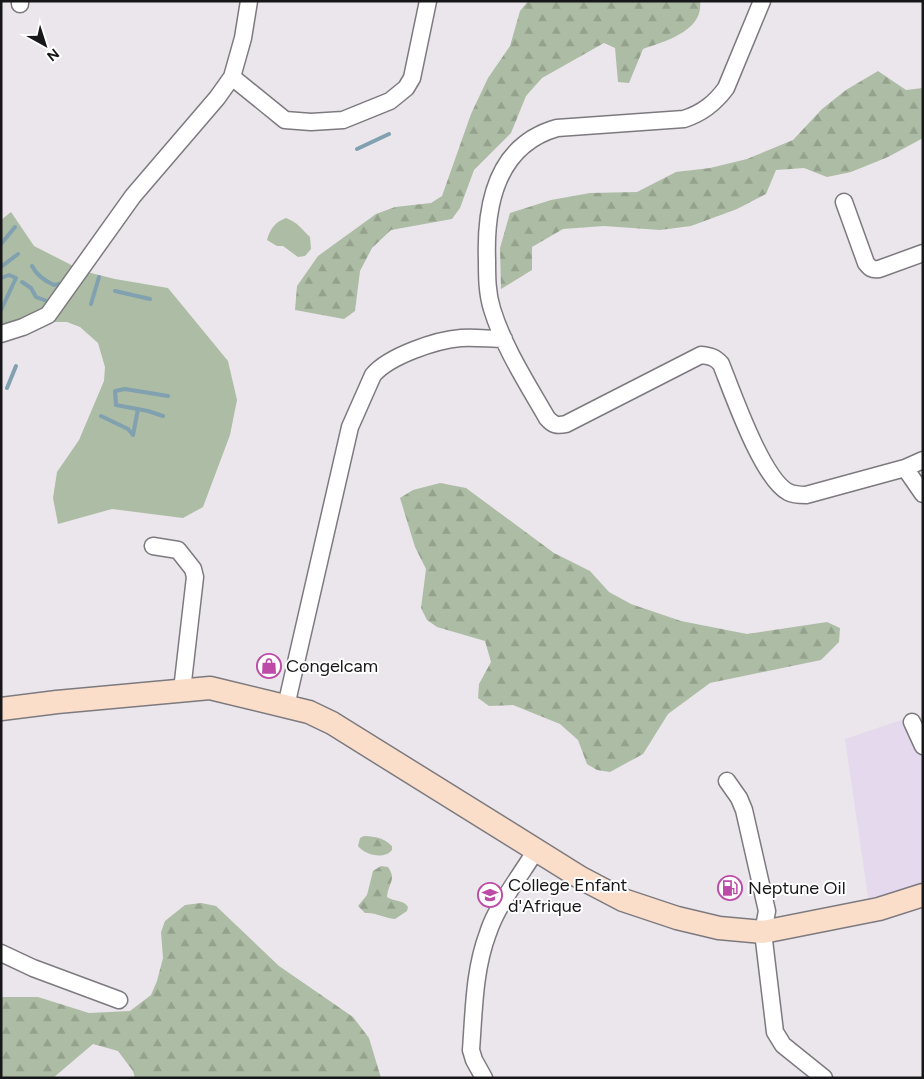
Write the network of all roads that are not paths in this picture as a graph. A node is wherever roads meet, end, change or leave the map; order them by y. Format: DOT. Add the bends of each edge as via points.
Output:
graph roads {
  1 [pos="249,1"];
  2 [pos="428,1"];
  3 [pos="762,1"];
  4 [pos="232,77"];
  5 [pos="844,202"];
  6 [pos="923,253"];
  7 [pos="1,334"];
  8 [pos="504,339"];
  9 [pos="923,460"];
  10 [pos="905,468"];
  11 [pos="923,494"];
  12 [pos="153,546"];
  13 [pos="182,690"];
  14 [pos="286,706"];
  15 [pos="1,709"];
  16 [pos="912,722"];
  17 [pos="923,746"];
  18 [pos="727,781"];
  19 [pos="536,850"];
  20 [pos="923,895"];
  21 [pos="763,932"];
  22 [pos="1,953"];
  23 [pos="119,1000"];
  24 [pos="484,1078"];
  25 [pos="824,1078"];
  1 -- 4 [label="street"];
  2 -- 4 [label="street" via="412,78 406,88 390,101 343,120 285,120"];
  3 -- 8 [label="street" via="726,88 697,115 684,119 557,128 542,132 518,148 493,193 486,240 488,290"];
  4 -- 7 [label="street" via="206,113 133,196 48,315"];
  5 -- 6 [label="street" via="866,263 874,270"];
  8 -- 10 [label="street" via="547,418 558,426 701,355 716,359 721,364 756,448 773,478 788,492 806,496"];
  8 -- 14 [label="street" via="461,338 438,342 394,358 373,375 350,427"];
  9 -- 10 [label="street"];
  10 -- 11 [label="street"];
  12 -- 13 [label="street" via="178,550 193,569 195,577"];
  13 -- 14 [label="main road" via="210,688"];
  13 -- 15 [label="main road"];
  14 -- 19 [label="main road" via="332,723"];
  16 -- 17 [label="street"];
  18 -- 21 [label="street" via="739,798 748,822 767,911"];
  19 -- 21 [label="main road" via="623,900 719,928"];
  19 -- 24 [label="street" via="494,918 477,972 471,1050"];
  20 -- 21 [label="main road" via="879,909"];
  21 -- 25 [label="street" via="775,1032 783,1045"];
  22 -- 23 [label="street"];
}
